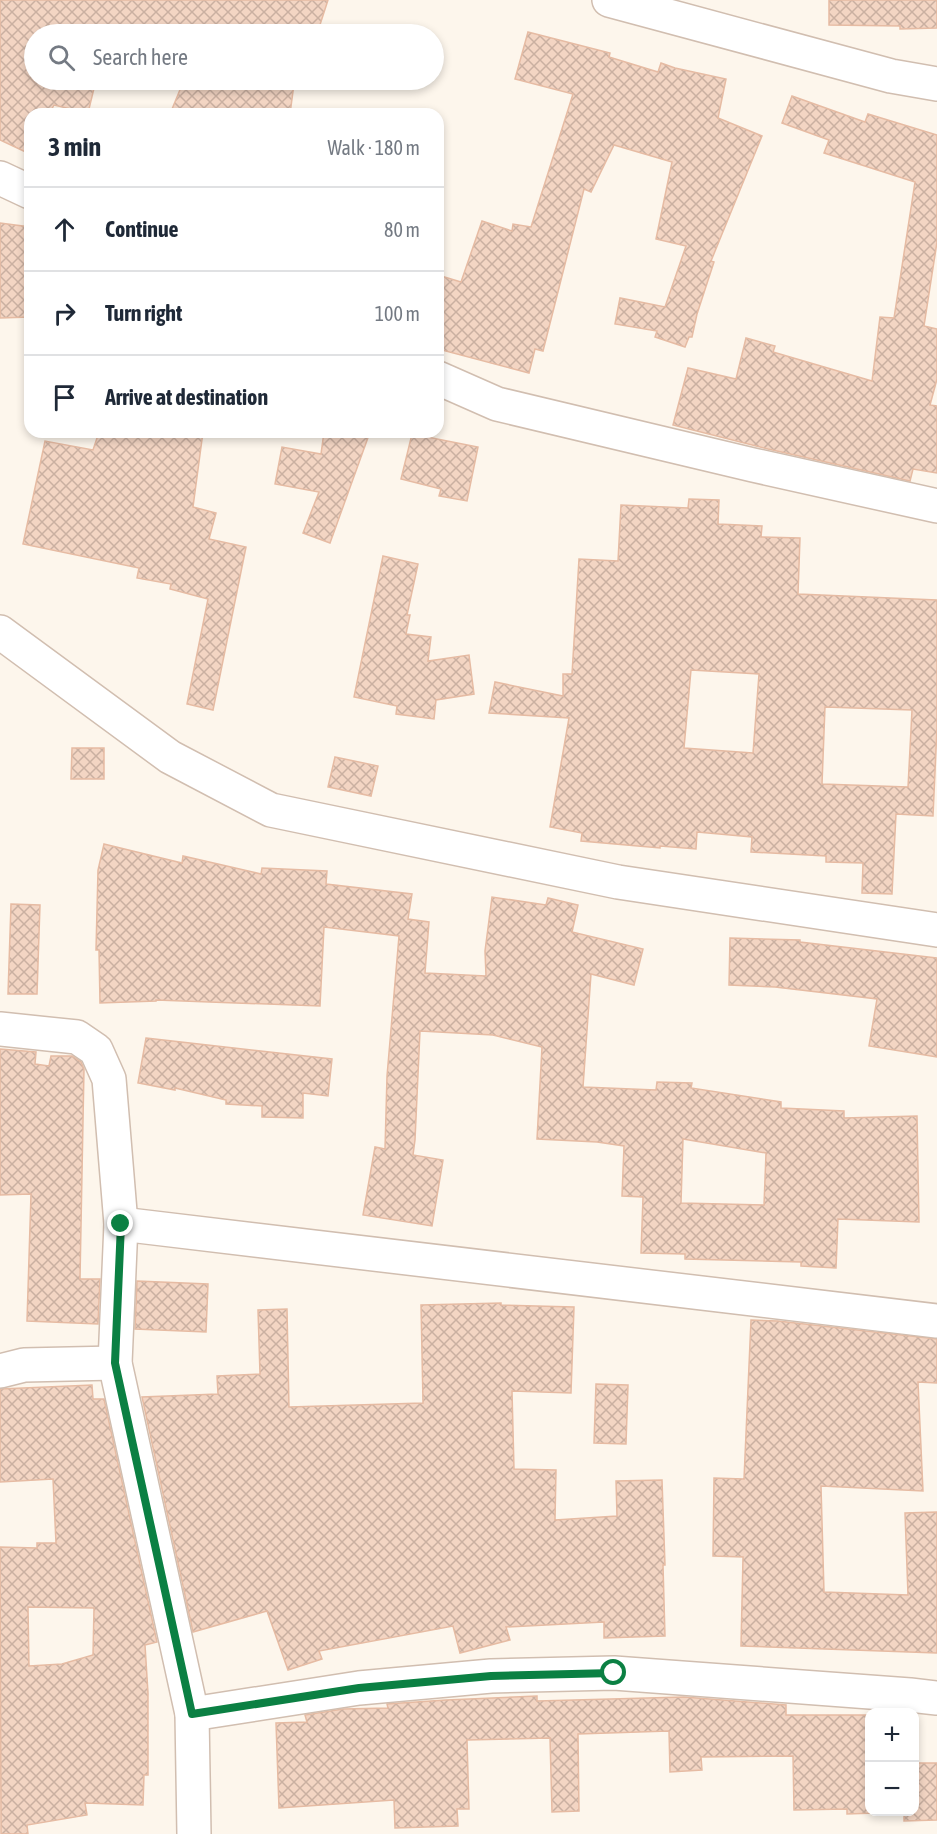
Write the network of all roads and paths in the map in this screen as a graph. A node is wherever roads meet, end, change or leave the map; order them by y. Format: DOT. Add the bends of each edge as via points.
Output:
graph roads {
  1 [pos="609,0"];
  2 [pos="937,84"];
  3 [pos="0,178"];
  4 [pos="24,189"];
  5 [pos="444,381"];
  6 [pos="937,506"];
  7 [pos="0,632"];
  8 [pos="937,930"];
  9 [pos="0,1029"];
  10 [pos="121,1224"];
  11 [pos="937,1321"];
  12 [pos="115,1363"];
  13 [pos="0,1371"];
  14 [pos="937,1698"];
  15 [pos="192,1714"];
  16 [pos="194,1834"];
  1 -- 2 [label="street" via="891,76"];
  3 -- 4 [label="street"];
  5 -- 6 [label="street" via="497,404"];
  7 -- 8 [label="street" via="170,757 271,810 618,882"];
  9 -- 10 [label="street" via="77,1037 96,1050 110,1079"];
  10 -- 11 [label="street"];
  10 -- 12 [label="street"];
  12 -- 13 [label="street" via="24,1365"];
  12 -- 15 [label="street"];
  14 -- 15 [label="street" via="614,1673 491,1676 359,1688"];
  15 -- 16 [label="street"];
}
